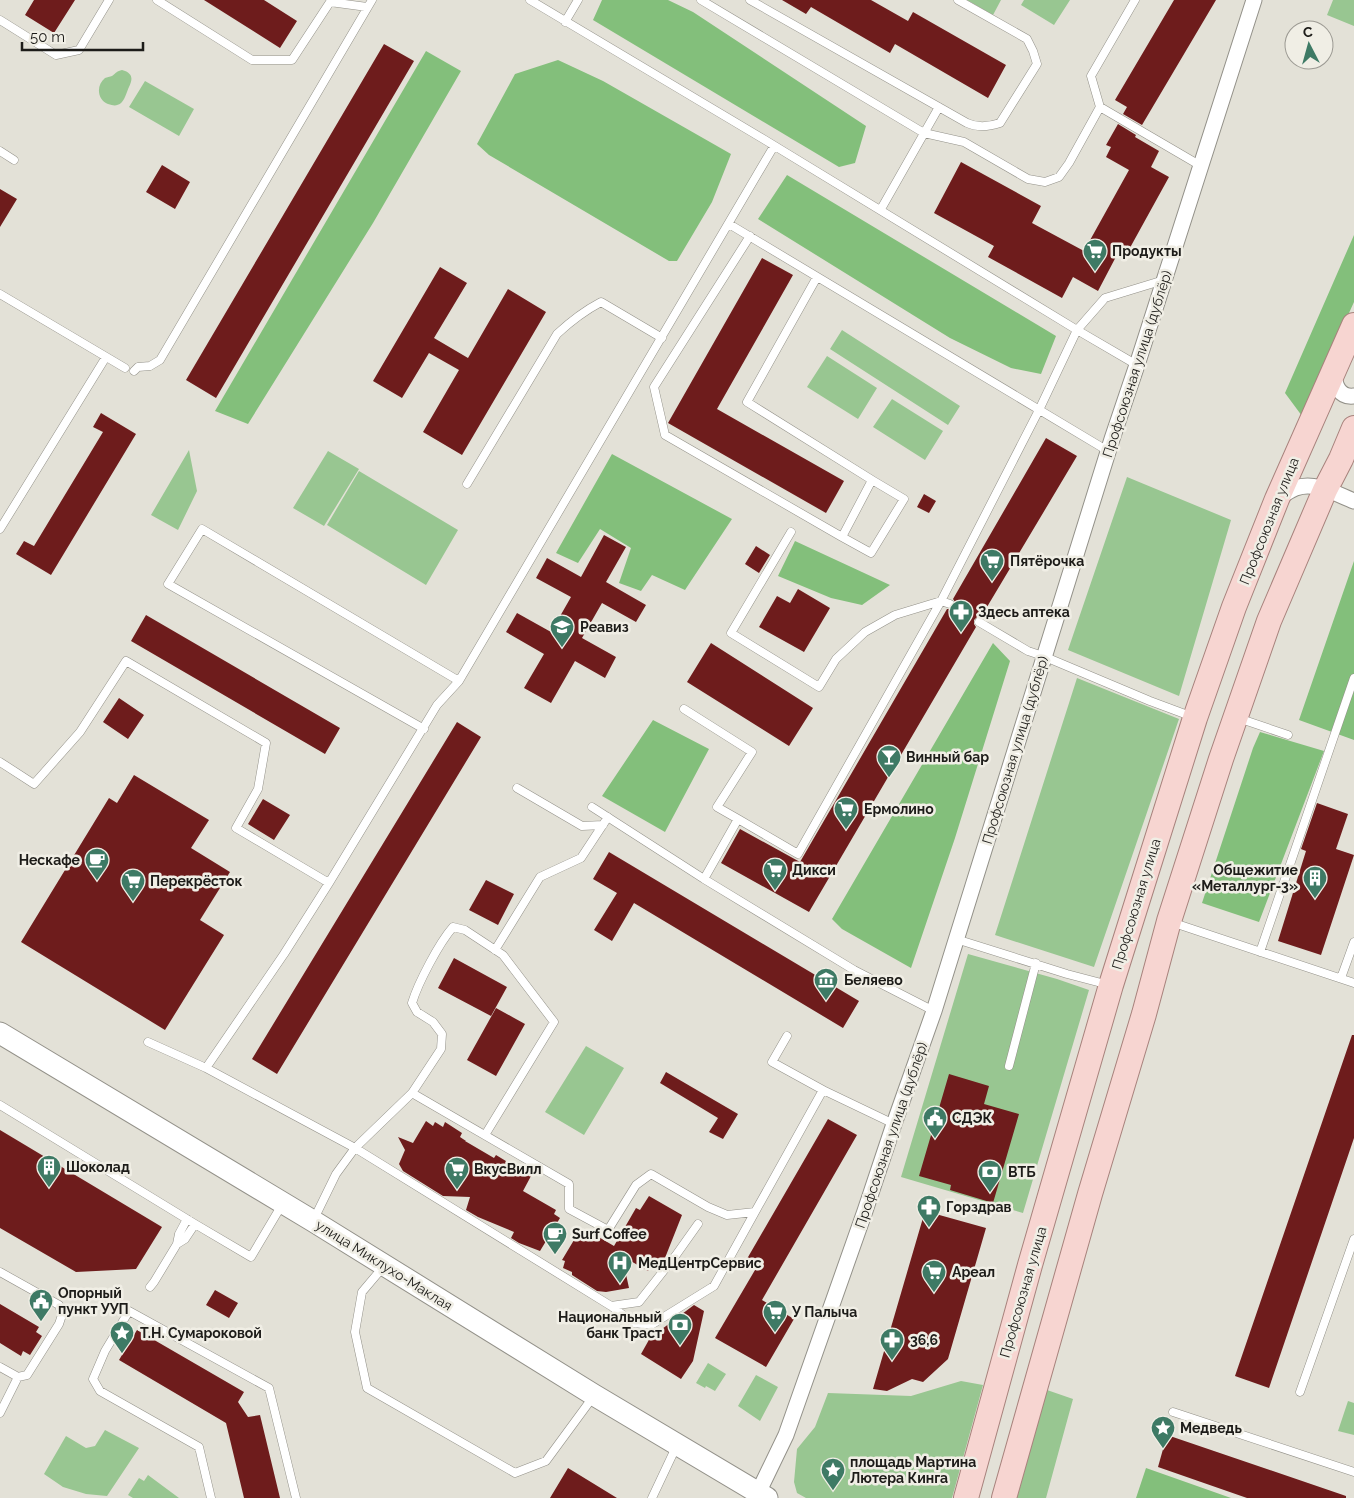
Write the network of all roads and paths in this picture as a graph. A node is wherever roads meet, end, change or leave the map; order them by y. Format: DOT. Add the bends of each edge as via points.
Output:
graph roads {
  1 [pos="109,0"];
  2 [pos="157,0"];
  3 [pos="356,0"];
  4 [pos="372,0"];
  5 [pos="530,0"];
  6 [pos="578,0"];
  7 [pos="701,0"];
  8 [pos="750,0"];
  9 [pos="958,0"];
  10 [pos="1135,0"];
  11 [pos="1254,0"];
  12 [pos="329,1"];
  13 [pos="367,7"];
  14 [pos="0,20"];
  15 [pos="565,22"];
  16 [pos="939,107"];
  17 [pos="1100,107"];
  18 [pos="924,133"];
  19 [pos="774,146"];
  20 [pos="0,151"];
  21 [pos="14,160"];
  22 [pos="1201,166"];
  23 [pos="881,209"];
  24 [pos="729,224"];
  25 [pos="750,236"];
  26 [pos="818,277"];
  27 [pos="1165,279"];
  28 [pos="0,294"];
  29 [pos="1354,325"];
  30 [pos="1077,330"];
  31 [pos="662,338"];
  32 [pos="106,356"];
  33 [pos="1137,364"];
  34 [pos="125,368"];
  35 [pos="1334,370"];
  36 [pos="134,371"];
  37 [pos="1354,396"];
  38 [pos="1039,410"];
  39 [pos="1354,428"];
  40 [pos="1108,451"];
  41 [pos="872,480"];
  42 [pos="467,484"];
  43 [pos="1325,490"];
  44 [pos="1277,499"];
  45 [pos="1354,501"];
  46 [pos="0,529"];
  47 [pos="791,532"];
  48 [pos="842,537"];
  49 [pos="941,600"];
  50 [pos="950,604"];
  51 [pos="979,622"];
  52 [pos="1044,656"];
  53 [pos="1354,678"];
  54 [pos="459,681"];
  55 [pos="684,709"];
  56 [pos="1236,717"];
  57 [pos="1195,718"];
  58 [pos="424,729"];
  59 [pos="1288,735"];
  60 [pos="0,762"];
  61 [pos="517,788"];
  62 [pos="592,807"];
  63 [pos="608,817"];
  64 [pos="738,819"];
  65 [pos="602,825"];
  66 [pos="704,878"];
  67 [pos="329,883"];
  68 [pos="1169,921"];
  69 [pos="956,939"];
  70 [pos="1354,942"];
  71 [pos="495,950"];
  72 [pos="1260,952"];
  73 [pos="1036,963"];
  74 [pos="1340,978"];
  75 [pos="1354,983"];
  76 [pos="1111,986"];
  77 [pos="934,1010"];
  78 [pos="787,1036"];
  79 [pos="4,1038"];
  80 [pos="148,1042"];
  81 [pos="1009,1066"];
  82 [pos="206,1068"];
  83 [pos="823,1090"];
  84 [pos="412,1093"];
  85 [pos="0,1105"];
  86 [pos="894,1124"];
  87 [pos="485,1135"];
  88 [pos="355,1148"];
  89 [pos="283,1203"];
  90 [pos="755,1212"];
  91 [pos="187,1219"];
  92 [pos="313,1221"];
  93 [pos="195,1224"];
  94 [pos="698,1224"];
  95 [pos="1354,1239"];
  96 [pos="177,1244"];
  97 [pos="384,1266"];
  98 [pos="0,1272"];
  99 [pos="150,1287"];
  100 [pos="611,1306"];
  101 [pos="0,1367"];
  102 [pos="18,1378"];
  103 [pos="1300,1392"];
  104 [pos="594,1395"];
  105 [pos="1173,1412"];
  106 [pos="0,1413"];
  107 [pos="677,1444"];
  108 [pos="1354,1472"];
  109 [pos="760,1496"];
  110 [pos="211,1498"];
  111 [pos="296,1498"];
  112 [pos="652,1498"];
  113 [pos="966,1498"];
  114 [pos="1004,1498"];
  1 -- 14 [label="lane" via="79,50 56,55"];
  2 -- 12 [label="lane" via="252,60 292,60"];
  3 -- 13 [label="lane"];
  4 -- 13 [label="lane"];
  5 -- 15 [label="lane"];
  6 -- 15 [label="lane"];
  7 -- 18 [label="lane"];
  8 -- 16 [label="lane"];
  9 -- 16 [label="lane" via="1027,39 1036,64 1000,123 974,126"];
  10 -- 17 [label="lane" via="1091,76"];
  11 -- 22 [label="street, Профсоюзная улица (дублёр)"];
  12 -- 13 [label="lane"];
  13 -- 36 [label="lane" via="160,360"];
  15 -- 19 [label="lane"];
  16 -- 18 [label="lane"];
  17 -- 18 [label="lane" via="1059,177 1045,182 1028,179 964,142"];
  17 -- 22 [label="lane"];
  18 -- 23 [label="lane"];
  19 -- 23 [label="lane"];
  19 -- 24 [label="lane"];
  20 -- 21 [label="lane"];
  22 -- 27 [label="street, Профсоюзная улица (дублёр)"];
  23 -- 30 [label="lane"];
  24 -- 25 [label="lane"];
  24 -- 31 [label="lane"];
  25 -- 26 [label="lane"];
  25 -- 48 [label="lane" via="654,388 665,435"];
  26 -- 38 [label="lane"];
  26 -- 41 [label="lane" via="747,402"];
  27 -- 30 [label="lane" via="1104,298"];
  27 -- 33 [label="street, Профсоюзная улица (дублёр)"];
  28 -- 32 [label="lane"];
  29 -- 35 [label="main road, Профсоюзная улица"];
  30 -- 33 [label="lane"];
  30 -- 38 [label="lane"];
  31 -- 42 [label="lane" via="601,302 569,322 557,334"];
  31 -- 54 [label="lane"];
  32 -- 34 [label="lane"];
  32 -- 46 [label="lane"];
  33 -- 40 [label="street, Профсоюзная улица (дублёр)"];
  35 -- 37 [label="street" via="1334,380 1342,394"];
  35 -- 44 [label="main road, Профсоюзная улица"];
  38 -- 40 [label="lane"];
  38 -- 49 [label="lane"];
  39 -- 43 [label="main road"];
  40 -- 52 [label="street, Профсоюзная улица (дублёр)"];
  41 -- 48 [label="lane"];
  41 -- 48 [label="lane" via="904,499 871,553"];
  43 -- 44 [label="street" via="1308,485 1294,488"];
  43 -- 45 [label="street"];
  43 -- 56 [label="main road" via="1269,621"];
  44 -- 57 [label="main road, Профсоюзная улица"];
  47 -- 49 [label="lane" via="731,633 819,687 836,659 865,632 895,615"];
  49 -- 50 [label="lane"];
  49 -- 64 [label="lane" via="798,854"];
  51 -- 52 [label="lane" via="1028,651"];
  52 -- 57 [label="lane"];
  52 -- 69 [label="street, Профсоюзная улица (дублёр)"];
  53 -- 72 [label="lane"];
  54 -- 58 [label="lane" via="437,705"];
  54 -- 58 [label="lane" via="202,529 168,584"];
  55 -- 64 [label="lane" via="752,752 717,808"];
  56 -- 59 [label="lane"];
  56 -- 68 [label="main road"];
  57 -- 76 [label="main road, Профсоюзная улица"];
  58 -- 67 [label="lane"];
  60 -- 67 [label="lane" via="34,784 80,732 126,661 266,743 258,789 236,828"];
  61 -- 65 [label="lane" via="582,826"];
  62 -- 63 [label="lane"];
  63 -- 65 [label="lane"];
  63 -- 66 [label="lane"];
  64 -- 66 [label="lane"];
  65 -- 71 [label="lane" via="581,858 540,878"];
  66 -- 77 [label="lane" via="854,970"];
  67 -- 82 [label="lane"];
  68 -- 72 [label="lane"];
  68 -- 114 [label="main road"];
  69 -- 73 [label="lane"];
  69 -- 77 [label="street, Профсоюзная улица (дублёр)"];
  70 -- 74 [label="lane"];
  71 -- 84 [label="lane" via="465,930 454,927 446,936 412,1004 442,1034 441,1049"];
  71 -- 87 [label="lane" via="503,955 554,1022"];
  72 -- 74 [label="lane"];
  73 -- 76 [label="lane"];
  73 -- 81 [label="lane"];
  74 -- 75 [label="lane"];
  76 -- 113 [label="main road, Профсоюзная улица"];
  77 -- 86 [label="street, Профсоюзная улица (дублёр)"];
  78 -- 83 [label="lane" via="772,1062"];
  79 -- 89 [label="main road, улица Миклухо-Маклая"];
  80 -- 82 [label="lane"];
  82 -- 88 [label="lane"];
  83 -- 86 [label="lane"];
  83 -- 90 [label="lane"];
  84 -- 87 [label="lane"];
  84 -- 88 [label="lane"];
  85 -- 91 [label="lane"];
  86 -- 109 [label="street, Профсоюзная улица (дублёр)" via="786,1435"];
  87 -- 90 [label="lane" via="569,1184 569,1209 608,1230 636,1185 651,1174 727,1215"];
  88 -- 92 [label="lane" via="336,1174"];
  88 -- 100 [label="lane"];
  89 -- 92 [label="main road, улица Миклухо-Маклая"];
  89 -- 93 [label="lane" via="251,1257"];
  90 -- 100 [label="lane" via="714,1286 651,1325 634,1323"];
  91 -- 93 [label="lane"];
  91 -- 96 [label="lane"];
  92 -- 97 [label="main road, улица Миклухо-Маклая"];
  93 -- 96 [label="lane" via="186,1239"];
  94 -- 100 [label="lane" via="639,1302"];
  95 -- 103 [label="lane"];
  96 -- 99 [label="lane"];
  97 -- 104 [label="main road, улица Миклухо-Маклая"];
  97 -- 104 [label="lane" via="362,1292 355,1332 367,1388 515,1473 546,1461"];
  98 -- 102 [label="lane" via="59,1305 62,1315 27,1375"];
  101 -- 102 [label="lane"];
  102 -- 106 [label="lane"];
  104 -- 107 [label="main road, улица Миклухо-Маклая"];
  105 -- 108 [label="lane"];
  107 -- 109 [label="main road, улица Миклухо-Маклая"];
  107 -- 112 [label="lane"];
  110 -- 111 [label="lane" via="198,1447 100,1391 93,1379 104,1351 129,1311 269,1388"];
}
